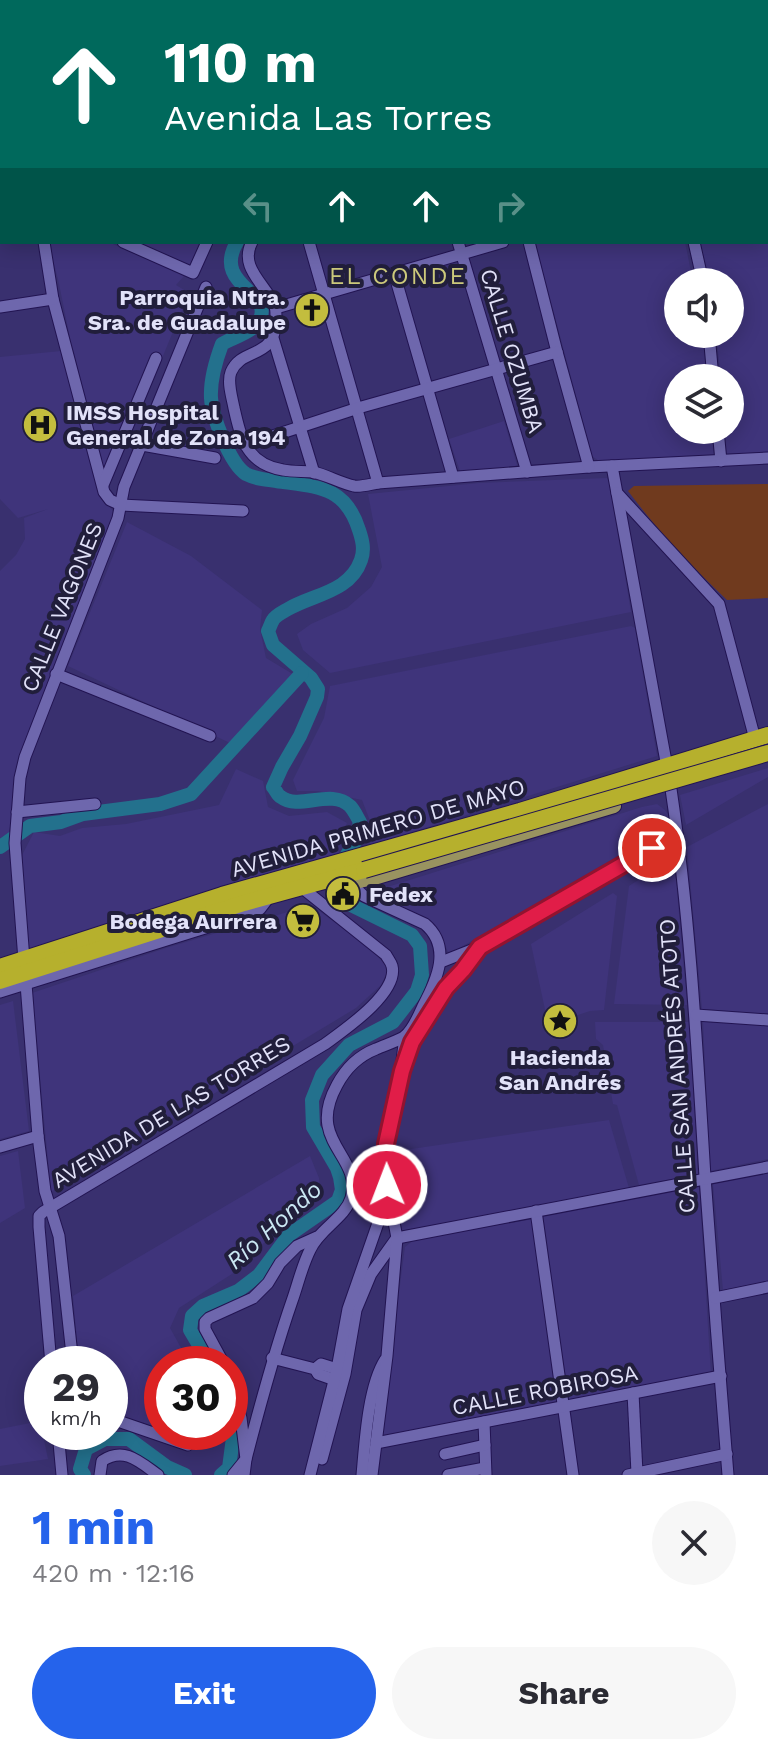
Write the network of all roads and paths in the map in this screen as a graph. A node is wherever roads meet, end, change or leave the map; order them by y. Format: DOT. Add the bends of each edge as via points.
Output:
graph roads {
  1 [pos="44,244"];
  2 [pos="128,244"];
  3 [pos="206,244"];
  4 [pos="251,244"];
  5 [pos="310,244"];
  6 [pos="489,244"];
  7 [pos="530,244"];
  8 [pos="694,244"];
  9 [pos="460,248"];
  10 [pos="700,268"];
  11 [pos="394,273"];
  12 [pos="206,287"];
  13 [pos="324,293"];
  14 [pos="53,299"];
  15 [pos="0,307"];
  16 [pos="276,308"];
  17 [pos="273,338"];
  18 [pos="557,352"];
  19 [pos="156,358"];
  20 [pos="497,370"];
  21 [pos="428,389"];
  22 [pos="358,408"];
  23 [pos="301,426"];
  24 [pos="719,444"];
  25 [pos="142,445"];
  26 [pos="245,445"];
  27 [pos="215,458"];
  28 [pos="768,458"];
  29 [pos="721,461"];
  30 [pos="612,466"];
  31 [pos="589,467"];
  32 [pos="527,472"];
  33 [pos="314,473"];
  34 [pos="453,477"];
  35 [pos="378,483"];
  36 [pos="103,485"];
  37 [pos="617,493"];
  38 [pos="121,505"];
  39 [pos="243,511"];
  40 [pos="56,674"];
  41 [pos="210,736"];
  42 [pos="762,737"];
  43 [pos="768,756"];
  44 [pos="667,767"];
  45 [pos="671,789"];
  46 [pos="655,793"];
  47 [pos="95,804"];
  48 [pos="674,806"];
  49 [pos="520,811"];
  50 [pos="17,812"];
  51 [pos="527,832"];
  52 [pos="677,834"];
  53 [pos="330,880"];
  54 [pos="350,883"];
  55 [pos="301,887"];
  56 [pos="270,896"];
  57 [pos="480,947"];
  58 [pos="24,960"];
  59 [pos="441,962"];
  60 [pos="0,967"];
  61 [pos="0,981"];
  62 [pos="26,984"];
  63 [pos="0,992"];
  64 [pos="696,1015"];
  65 [pos="768,1020"];
  66 [pos="405,1036"];
  67 [pos="402,1071"];
  68 [pos="38,1136"];
  69 [pos="0,1147"];
  70 [pos="768,1167"];
  71 [pos="706,1179"];
  72 [pos="51,1208"];
  73 [pos="536,1211"];
  74 [pos="378,1223"];
  75 [pos="317,1237"];
  76 [pos="397,1238"];
  77 [pos="768,1287"];
  78 [pos="715,1298"];
  79 [pos="352,1310"];
  80 [pos="49,1346"];
  81 [pos="71,1346"];
  82 [pos="214,1346"];
  83 [pos="387,1356"];
  84 [pos="272,1358"];
  85 [pos="336,1374"];
  86 [pos="721,1376"];
  87 [pos="633,1393"];
  88 [pos="563,1407"];
  89 [pos="484,1422"];
  90 [pos="376,1443"];
  91 [pos="485,1445"];
  92 [pos="59,1450"];
  93 [pos="245,1450"];
  94 [pos="445,1454"];
  95 [pos="727,1454"];
  96 [pos="246,1459"];
  97 [pos="486,1471"];
  98 [pos="632,1474"];
  99 [pos="62,1475"];
  100 [pos="100,1475"];
  101 [pos="158,1475"];
  102 [pos="233,1475"];
  103 [pos="244,1475"];
  104 [pos="310,1475"];
  105 [pos="317,1475"];
  106 [pos="362,1475"];
  107 [pos="372,1475"];
  108 [pos="448,1475"];
  109 [pos="573,1475"];
  110 [pos="728,1475"];
  1 -- 14 [label="street"];
  2 -- 3 [label="street" via="193,273"];
  4 -- 16 [label="street" via="250,267"];
  5 -- 13 [label="street"];
  6 -- 9 [label="street"];
  7 -- 18 [label="street"];
  8 -- 10 [label="street"];
  9 -- 11 [label="street"];
  9 -- 20 [label="street, CALLE OZUMBA"];
  11 -- 13 [label="street"];
  11 -- 21 [label="street"];
  12 -- 25 [label="street, CALLE VAGONES"];
  13 -- 16 [label="street"];
  13 -- 22 [label="street"];
  14 -- 15 [label="street"];
  14 -- 36 [label="street"];
  16 -- 17 [label="street"];
  17 -- 23 [label="street"];
  17 -- 26 [label="street" via="239,362 230,376"];
  18 -- 20 [label="street"];
  18 -- 31 [label="street"];
  19 -- 36 [label="street"];
  20 -- 21 [label="street"];
  20 -- 32 [label="street, CALLE OZUMBA"];
  21 -- 22 [label="street"];
  21 -- 34 [label="street"];
  22 -- 23 [label="street"];
  22 -- 35 [label="street"];
  23 -- 26 [label="street"];
  23 -- 33 [label="street"];
  24 -- 29 [label="street"];
  25 -- 27 [label="street"];
  25 -- 38 [label="street, CALLE VAGONES"];
  26 -- 33 [label="street" via="268,467"];
  28 -- 29 [label="street"];
  29 -- 30 [label="street"];
  30 -- 31 [label="street"];
  30 -- 37 [label="street, CALLE SAN ANDRÉS ATOTO"];
  31 -- 32 [label="street"];
  32 -- 34 [label="street"];
  33 -- 35 [label="street" via="357,486"];
  34 -- 35 [label="street"];
  36 -- 38 [label="street" via="110,500"];
  37 -- 42 [label="street" via="719,604"];
  37 -- 44 [label="street, CALLE SAN ANDRÉS ATOTO"];
  38 -- 39 [label="street"];
  38 -- 40 [label="street, CALLE VAGONES"];
  40 -- 41 [label="street"];
  40 -- 50 [label="street, CALLE VAGONES" via="25,757"];
  42 -- 44 [label="highway, AVENIDA PRIMERO DE MAYO"];
  43 -- 45 [label="main road, AVENIDA PRIMERO DE MAYO"];
  43 -- 53 [label="highway, AVENIDA PRIMERO DE MAYO, bridge"];
  44 -- 45 [label="street, CALLE SAN ANDRÉS ATOTO"];
  44 -- 49 [label="highway, AVENIDA PRIMERO DE MAYO"];
  45 -- 46 [label="main road, AVENIDA PRIMERO DE MAYO"];
  45 -- 48 [label="street, CALLE SAN ANDRÉS ATOTO"];
  46 -- 48 [label="street"];
  46 -- 51 [label="main road, AVENIDA PRIMERO DE MAYO"];
  47 -- 50 [label="street"];
  48 -- 52 [label="street, CALLE SAN ANDRÉS ATOTO"];
  49 -- 51 [label="highway" via="530,820"];
  49 -- 58 [label="highway, AVENIDA PRIMERO DE MAYO" via="222,895"];
  50 -- 58 [label="street, CALLE VAGONES"];
  51 -- 54 [label="main road, AVENIDA PRIMERO DE MAYO"];
  52 -- 57 [label="street"];
  52 -- 64 [label="street, CALLE SAN ANDRÉS ATOTO"];
  53 -- 54 [label="main road, AVENIDA PRIMERO DE MAYO"];
  53 -- 55 [label="highway, AVENIDA PRIMERO DE MAYO"];
  54 -- 59 [label="street" via="364,896 425,924 437,939"];
  55 -- 56 [label="highway, AVENIDA PRIMERO DE MAYO"];
  55 -- 72 [label="street, AVENIDA DE LAS TORRES" via="386,955 393,967 382,996 325,1044"];
  56 -- 61 [label="highway, AVENIDA PRIMERO DE MAYO"];
  56 -- 62 [label="street, AVENIDA PRIMERO DE MAYO" via="253,913"];
  57 -- 59 [label="street"];
  57 -- 67 [label="street" via="418,1032"];
  58 -- 60 [label="highway, AVENIDA PRIMERO DE MAYO"];
  59 -- 66 [label="street" via="429,996"];
  62 -- 63 [label="street, AVENIDA PRIMERO DE MAYO"];
  62 -- 68 [label="street"];
  64 -- 65 [label="street"];
  64 -- 71 [label="street, CALLE SAN ANDRÉS ATOTO"];
  66 -- 67 [label="street"];
  66 -- 75 [label="street" via="355,1061 334,1091 327,1127 347,1165 352,1191 347,1208"];
  67 -- 76 [label="street" via="386,1144"];
  68 -- 69 [label="street"];
  68 -- 72 [label="street"];
  70 -- 71 [label="street"];
  71 -- 73 [label="street"];
  71 -- 78 [label="street, CALLE SAN ANDRÉS ATOTO"];
  72 -- 80 [label="street, AVENIDA DE LAS TORRES" via="39,1216"];
  72 -- 81 [label="street"];
  73 -- 76 [label="street"];
  73 -- 88 [label="street"];
  74 -- 79 [label="street"];
  75 -- 82 [label="street" via="289,1254 253,1298 205,1322"];
  75 -- 84 [label="street"];
  76 -- 79 [label="street"];
  76 -- 83 [label="street"];
  77 -- 78 [label="street"];
  78 -- 86 [label="street, CALLE SAN ANDRÉS ATOTO"];
  79 -- 85 [label="street"];
  79 -- 105 [label="street" via="345,1374"];
  83 -- 90 [label="street"];
  83 -- 106 [label="street" via="376,1373"];
  84 -- 85 [label="street" via="318,1374"];
  84 -- 96 [label="street"];
  85 -- 104 [label="street"];
  86 -- 87 [label="street, CALLE ROBIROSA"];
  86 -- 95 [label="street, CALLE SAN ANDRÉS ATOTO"];
  87 -- 88 [label="street, CALLE ROBIROSA"];
  87 -- 98 [label="street"];
  88 -- 89 [label="street, CALLE ROBIROSA"];
  88 -- 109 [label="street"];
  89 -- 90 [label="street, CALLE ROBIROSA"];
  89 -- 91 [label="street"];
  90 -- 107 [label="street"];
  91 -- 94 [label="street"];
  91 -- 97 [label="street"];
  92 -- 99 [label="street"];
  93 -- 96 [label="street"];
  95 -- 98 [label="street"];
  95 -- 110 [label="street, CALLE SAN ANDRÉS ATOTO"];
  96 -- 102 [label="street"];
  96 -- 103 [label="street"];
  97 -- 108 [label="street"];
  100 -- 101 [label="street" via="102,1461 119,1454 133,1456"];
}
